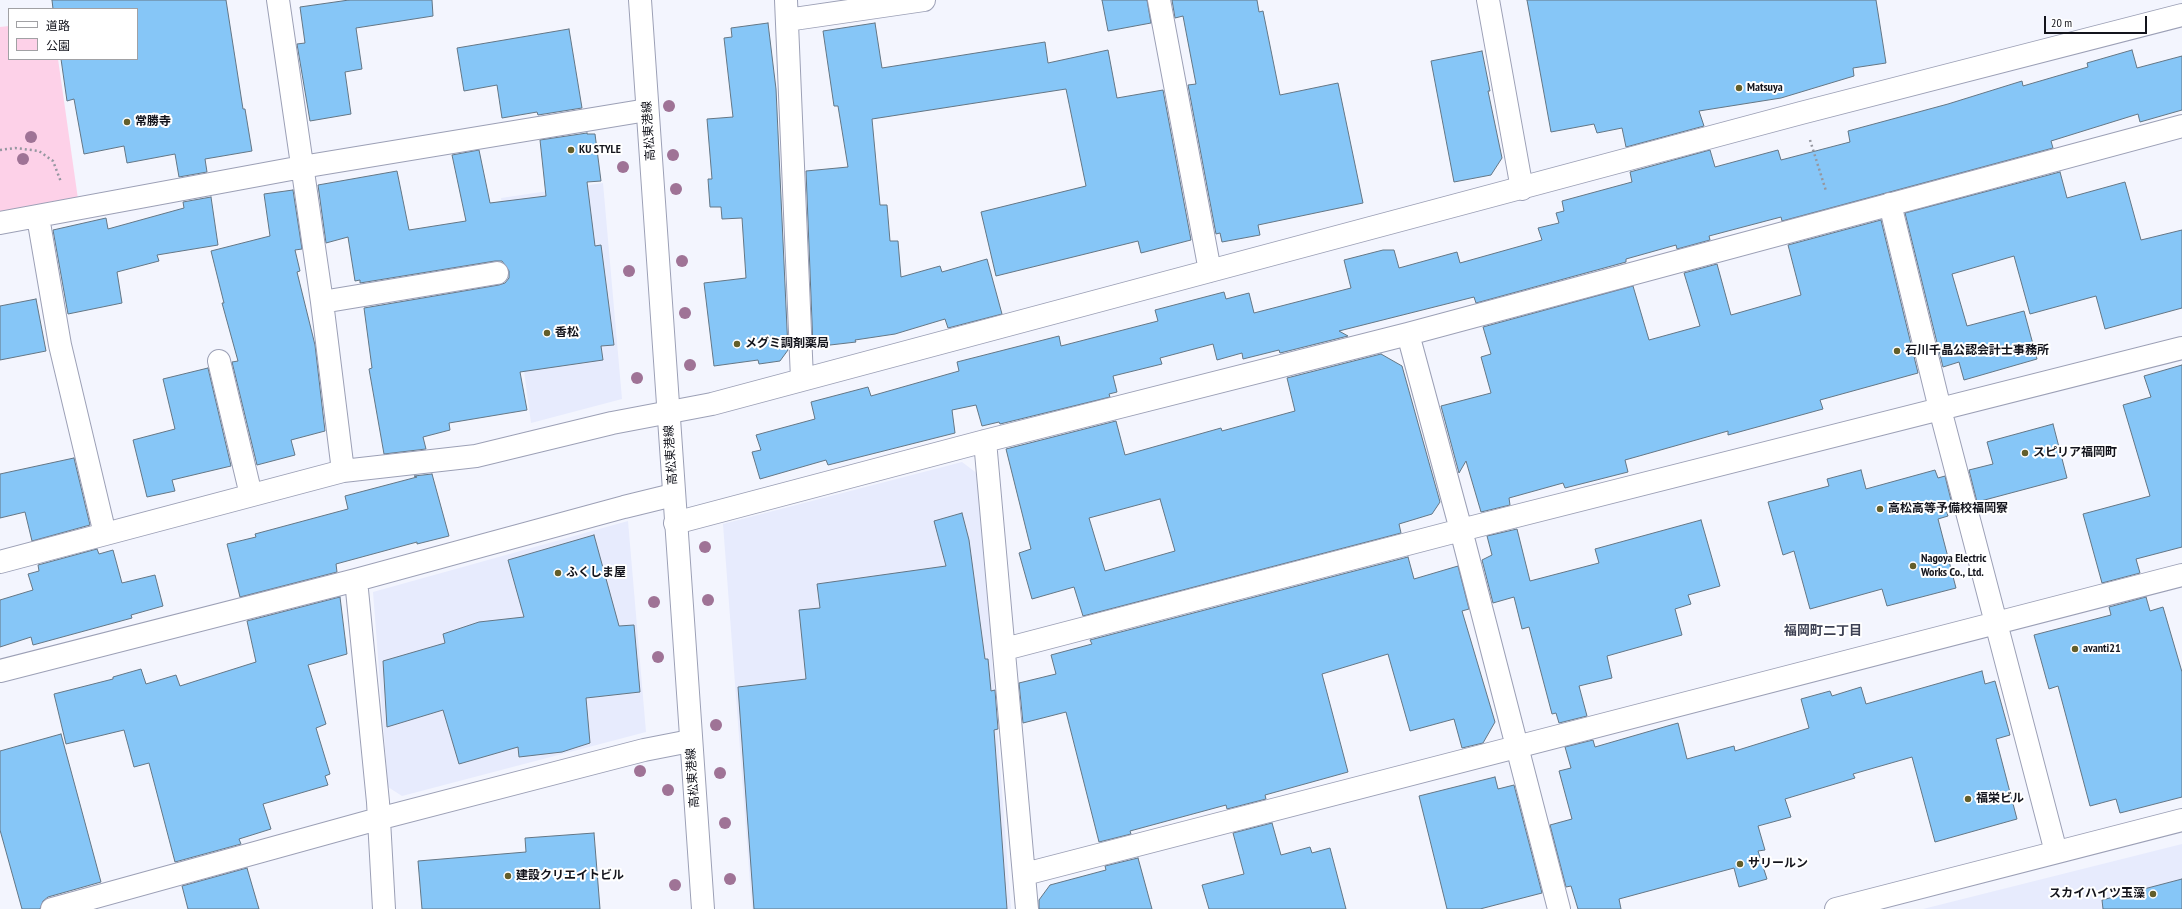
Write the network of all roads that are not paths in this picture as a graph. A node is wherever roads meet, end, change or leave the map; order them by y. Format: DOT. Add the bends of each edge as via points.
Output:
graph roads {
  1 [pos="278,0"];
  2 [pos="640,0"];
  3 [pos="924,0"];
  4 [pos="1159,0"];
  5 [pos="1488,0"];
  6 [pos="2181,0"];
  7 [pos="2182,6"];
  8 [pos="787,10"];
  9 [pos="2182,15"];
  10 [pos="647,110"];
  11 [pos="2182,126"];
  12 [pos="302,167"];
  13 [pos="1522,189"];
  14 [pos="1890,204"];
  15 [pos="38,217"];
  16 [pos="0,223"];
  17 [pos="1210,271"];
  18 [pos="497,273"];
  19 [pos="322,302"];
  20 [pos="1408,334"];
  21 [pos="2182,348"];
  22 [pos="219,361"];
  23 [pos="802,379"];
  24 [pos="1940,409"];
  25 [pos="668,413"];
  26 [pos="985,441"];
  27 [pos="343,471"];
  28 [pos="251,495"];
  29 [pos="673,495"];
  30 [pos="675,523"];
  31 [pos="1461,530"];
  32 [pos="105,534"];
  33 [pos="0,562"];
  34 [pos="2182,575"];
  35 [pos="356,580"];
  36 [pos="1996,623"];
  37 [pos="1005,649"];
  38 [pos="0,671"];
  39 [pos="690,741"];
  40 [pos="1516,747"];
  41 [pos="378,819"];
  42 [pos="2182,820"];
  43 [pos="2056,852"];
  44 [pos="1025,874"];
  45 [pos="52,909"];
  46 [pos="384,909"];
  47 [pos="703,909"];
  48 [pos="1027,909"];
  49 [pos="1559,909"];
  50 [pos="1836,909"];
  1 -- 12 [label="street"];
  2 -- 10 [label="street, 高松東港線"];
  3 -- 8 [label="street"];
  4 -- 17 [label="street"];
  5 -- 13 [label="street"];
  6 -- 7 [label="street"];
  8 -- 23 [label="street"];
  9 -- 13 [label="street" via="1801,113"];
  10 -- 12 [label="street"];
  10 -- 25 [label="street, 高松東港線"];
  11 -- 14 [label="street"];
  12 -- 15 [label="street"];
  12 -- 19 [label="street"];
  13 -- 17 [label="street"];
  14 -- 20 [label="street"];
  14 -- 24 [label="street"];
  15 -- 16 [label="street"];
  15 -- 32 [label="street" via="60,345"];
  17 -- 23 [label="street"];
  18 -- 19 [label="street"];
  19 -- 27 [label="street"];
  20 -- 26 [label="street"];
  20 -- 31 [label="street"];
  21 -- 24 [label="street"];
  22 -- 28 [label="street"];
  23 -- 25 [label="street" via="712,404"];
  24 -- 31 [label="street"];
  24 -- 36 [label="street"];
  25 -- 27 [label="street" via="612,423 476,456"];
  25 -- 29 [label="street, 高松東港線"];
  26 -- 30 [label="street"];
  26 -- 37 [label="street"];
  27 -- 28 [label="street"];
  28 -- 32 [label="street"];
  29 -- 30 [label="street, 高松東港線"];
  29 -- 35 [label="street"];
  30 -- 39 [label="street, 高松東港線"];
  31 -- 37 [label="street"];
  31 -- 40 [label="street"];
  32 -- 33 [label="street"];
  34 -- 36 [label="street"];
  35 -- 38 [label="street"];
  35 -- 41 [label="street"];
  36 -- 40 [label="street"];
  36 -- 43 [label="street"];
  37 -- 44 [label="street"];
  39 -- 41 [label="street" via="644,750"];
  39 -- 47 [label="street, 高松東港線"];
  40 -- 44 [label="street"];
  40 -- 49 [label="street"];
  41 -- 45 [label="street"];
  41 -- 46 [label="street"];
  42 -- 43 [label="street"];
  43 -- 50 [label="street"];
  44 -- 48 [label="street"];
}
